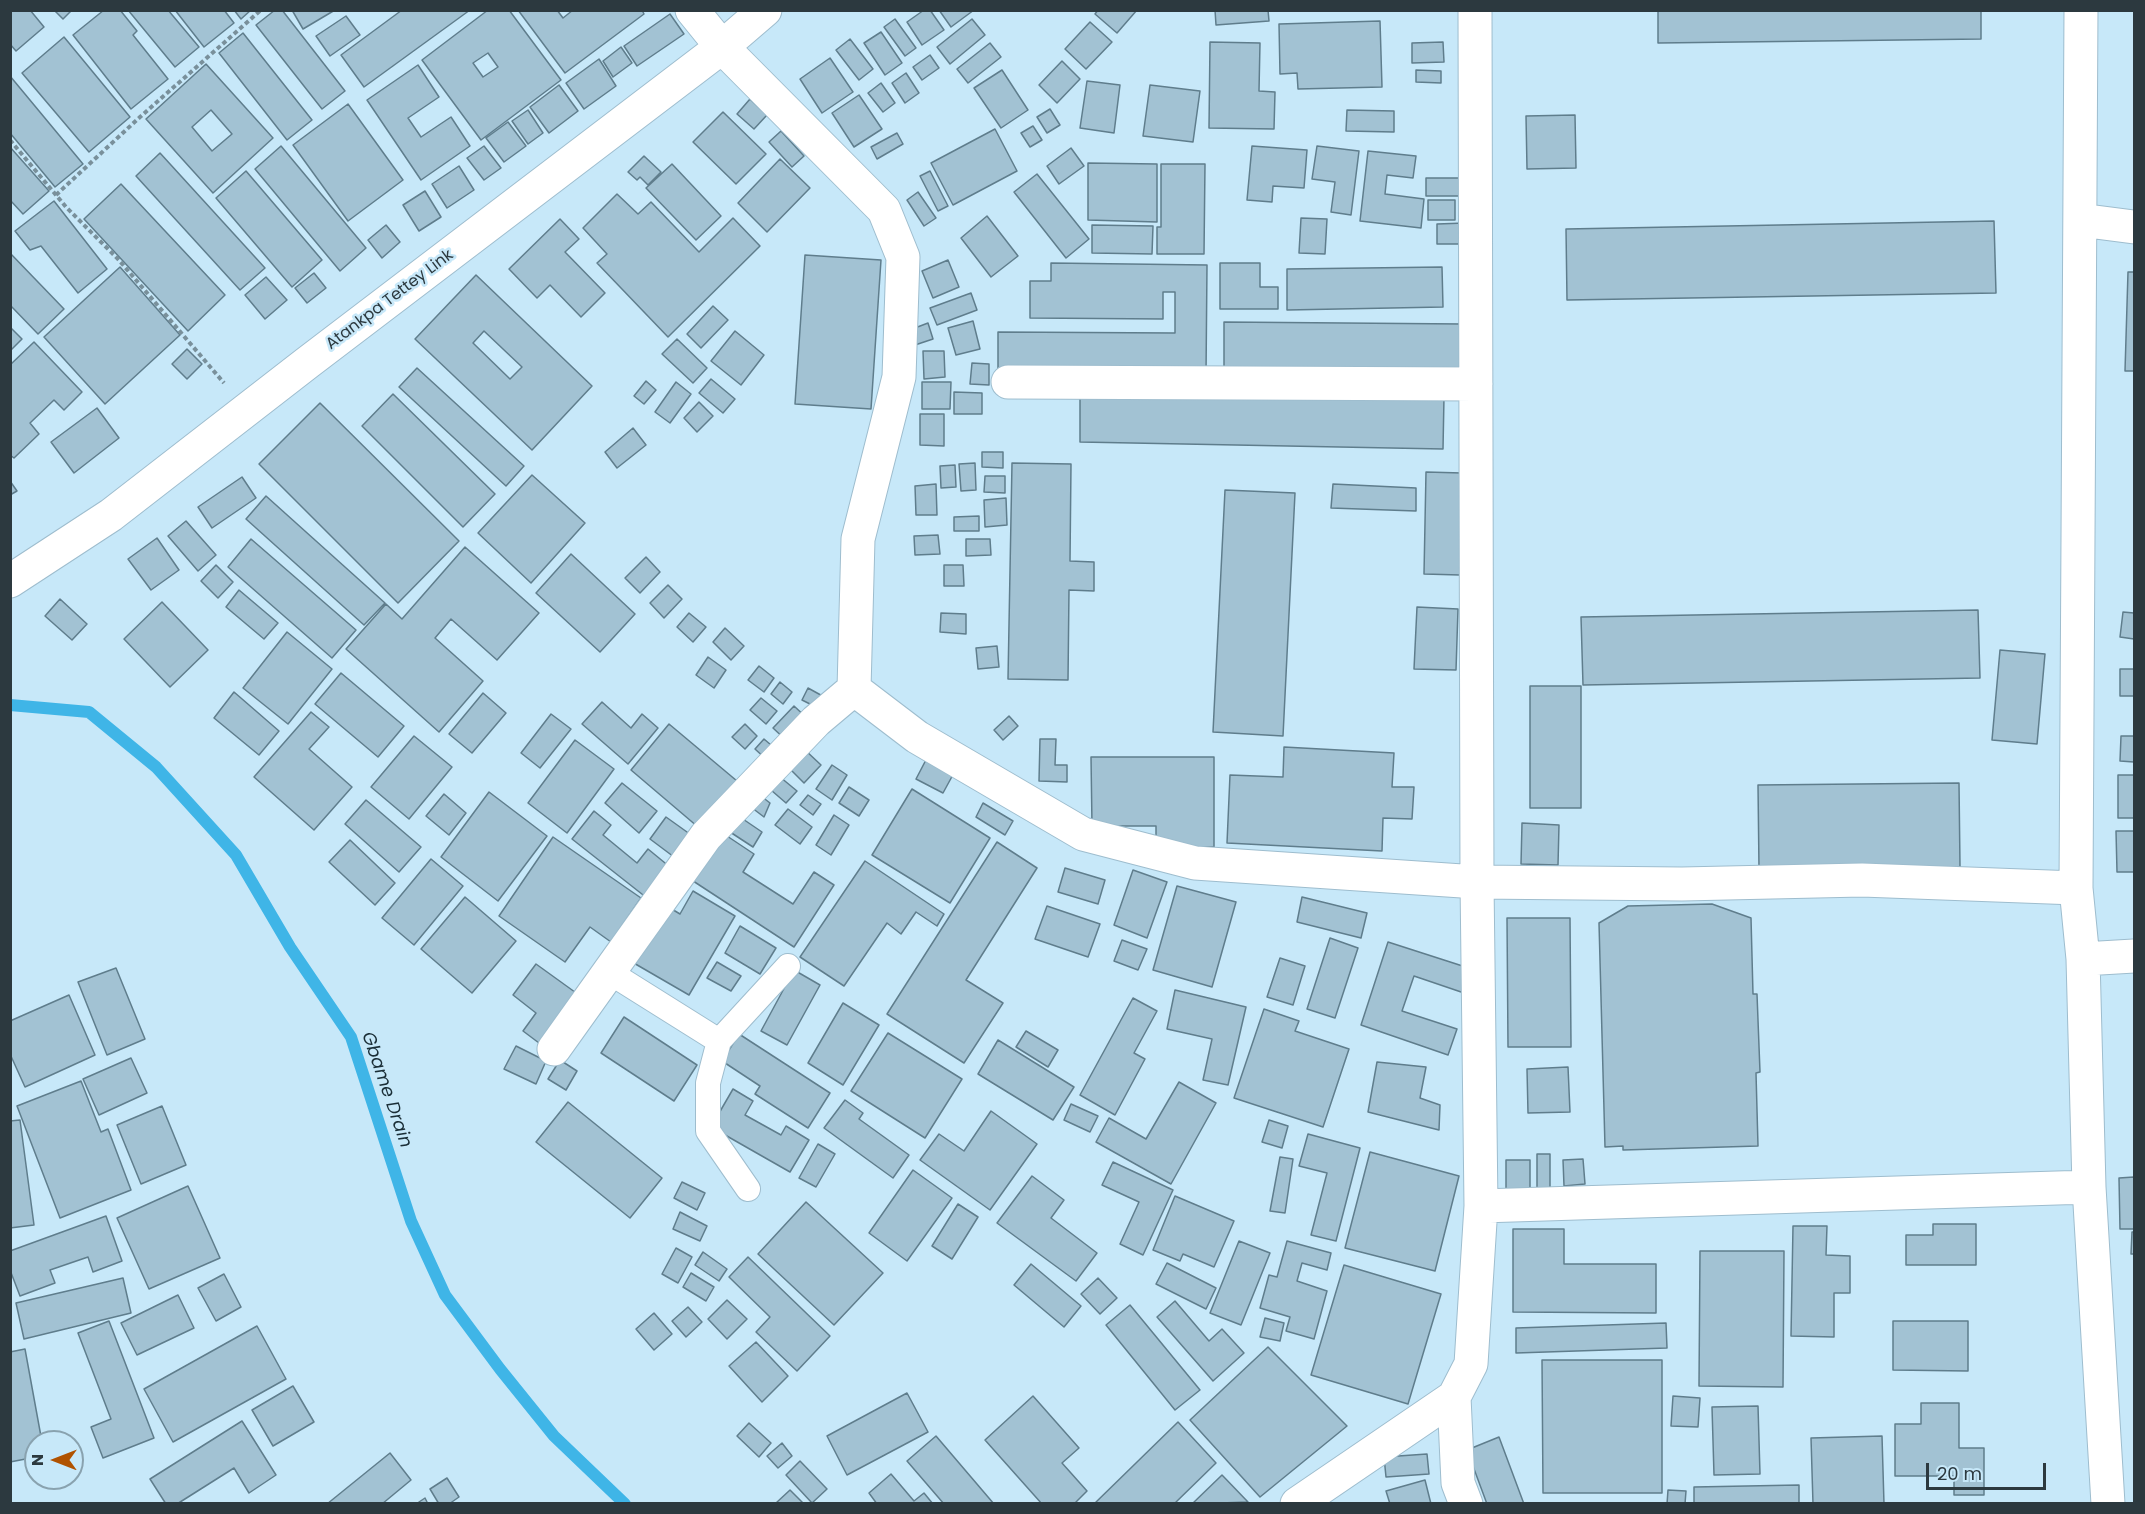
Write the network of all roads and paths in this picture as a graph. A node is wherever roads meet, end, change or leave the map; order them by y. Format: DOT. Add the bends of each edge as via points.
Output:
graph roads {
  1 [pos="261,10"];
  2 [pos="692,10"];
  3 [pos="765,10"];
  4 [pos="1474,10"];
  5 [pos="2081,10"];
  6 [pos="722,47"];
  7 [pos="10,140"];
  8 [pos="56,195"];
  9 [pos="2080,220"];
  10 [pos="2134,227"];
  11 [pos="1008,382"];
  12 [pos="1476,384"];
  13 [pos="244,412"];
  14 [pos="10,581"];
  15 [pos="854,689"];
  16 [pos="1477,882"];
  17 [pos="2076,888"];
  18 [pos="2134,956"];
  19 [pos="2083,959"];
  20 [pos="788,966"];
  21 [pos="609,972"];
  22 [pos="719,1041"];
  23 [pos="554,1049"];
  24 [pos="2089,1187"];
  25 [pos="748,1189"];
  26 [pos="1481,1206"];
  27 [pos="1454,1397"];
  28 [pos="1297,1503"];
  29 [pos="1466,1503"];
  30 [pos="2108,1503"];
  1 -- 8 [label="path"];
  2 -- 6 [label="street"];
  3 -- 6 [label="street, Atankpa Tettey Link"];
  4 -- 12 [label="street"];
  5 -- 9 [label="street"];
  6 -- 13 [label="street, Atankpa Tettey Link"];
  6 -- 15 [label="street" via="884,210 903,257 898,377 858,539"];
  7 -- 8 [label="path"];
  8 -- 13 [label="path" via="216,370"];
  9 -- 10 [label="street"];
  9 -- 17 [label="street"];
  11 -- 12 [label="street"];
  12 -- 16 [label="street"];
  13 -- 14 [label="street, Atankpa Tettey Link" via="111,515"];
  15 -- 16 [label="street" via="917,737 1083,834 1195,863"];
  15 -- 21 [label="street" via="816,721 706,836"];
  16 -- 17 [label="street" via="1682,884 1862,880"];
  16 -- 26 [label="street"];
  17 -- 19 [label="street"];
  18 -- 19 [label="street"];
  19 -- 24 [label="street"];
  20 -- 22 [label="lane"];
  21 -- 22 [label="lane"];
  21 -- 23 [label="street"];
  22 -- 25 [label="lane" via="708,1083 708,1131"];
  24 -- 26 [label="street"];
  24 -- 30 [label="street"];
  26 -- 27 [label="street" via="1471,1364"];
  27 -- 28 [label="street"];
  27 -- 29 [label="street" via="1458,1483"];
}
